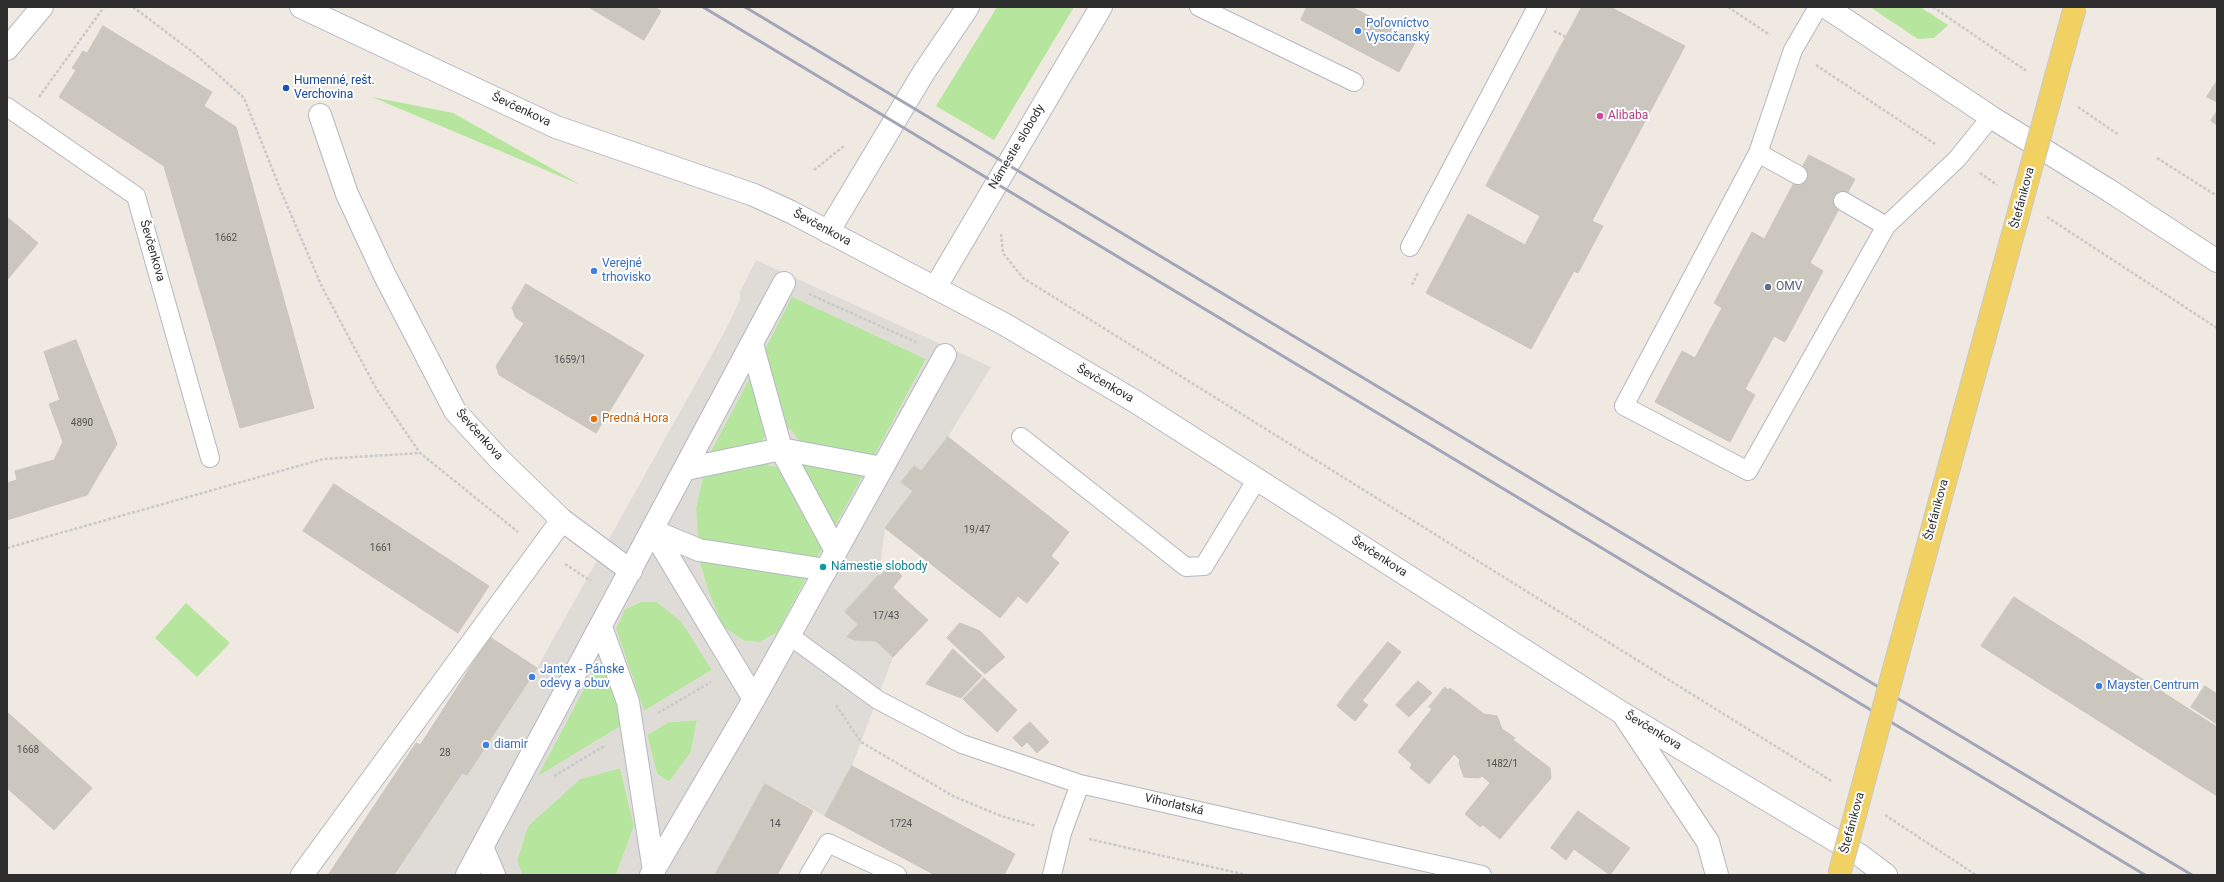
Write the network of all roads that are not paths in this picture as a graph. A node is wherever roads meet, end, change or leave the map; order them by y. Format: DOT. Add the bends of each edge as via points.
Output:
graph roads {
  1 [pos="42,7"];
  2 [pos="300,7"];
  3 [pos="968,7"];
  4 [pos="1101,7"];
  5 [pos="1199,7"];
  6 [pos="1537,7"];
  7 [pos="1818,7"];
  8 [pos="1826,7"];
  9 [pos="2075,7"];
  10 [pos="7,49"];
  11 [pos="1354,82"];
  12 [pos="7,107"];
  13 [pos="320,115"];
  14 [pos="1991,117"];
  15 [pos="1758,153"];
  16 [pos="1798,175"];
  17 [pos="1843,201"];
  18 [pos="1886,226"];
  19 [pos="828,232"];
  20 [pos="1410,247"];
  21 [pos="2217,261"];
  22 [pos="784,283"];
  23 [pos="935,288"];
  24 [pos="752,344"];
  25 [pos="945,355"];
  26 [pos="1021,437"];
  27 [pos="781,449"];
  28 [pos="210,458"];
  29 [pos="882,468"];
  30 [pos="686,469"];
  31 [pos="1257,479"];
  32 [pos="562,520"];
  33 [pos="653,531"];
  34 [pos="836,551"];
  35 [pos="826,570"];
  36 [pos="631,571"];
  37 [pos="601,627"];
  38 [pos="790,636"];
  39 [pos="754,699"];
  40 [pos="1622,713"];
  41 [pos="1080,784"];
  42 [pos="482,847"];
  43 [pos="1865,866"];
  44 [pos="652,873"];
  45 [pos="302,875"];
  46 [pos="467,875"];
  47 [pos="494,875"];
  48 [pos="810,875"];
  49 [pos="897,875"];
  50 [pos="1052,875"];
  51 [pos="1482,875"];
  52 [pos="1717,875"];
  53 [pos="1839,875"];
  54 [pos="1886,875"];
  1 -- 10 [label="street"];
  2 -- 19 [label="street, Ševčenkova" via="556,127 754,195"];
  3 -- 19 [label="street" via="908,97"];
  4 -- 23 [label="street, Námestie slobody"];
  5 -- 11 [label="lane"];
  6 -- 20 [label="lane"];
  7 -- 15 [label="lane" via="1793,50"];
  8 -- 14 [label="street"];
  9 -- 53 [label="main road, Štefánikova, bridge"];
  12 -- 28 [label="lane, Ševčenkova" via="136,196"];
  13 -- 32 [label="street, Ševčenkova" via="347,194 384,274 455,411 500,460"];
  14 -- 18 [label="lane" via="1958,159"];
  14 -- 21 [label="street"];
  15 -- 16 [label="lane"];
  15 -- 18 [label="lane" via="1624,406 1748,471"];
  17 -- 18 [label="lane"];
  19 -- 23 [label="street, Ševčenkova"];
  22 -- 24 [label="street"];
  23 -- 31 [label="street, Ševčenkova" via="1004,324 1136,402"];
  24 -- 27 [label="street"];
  24 -- 30 [label="street"];
  25 -- 29 [label="street"];
  26 -- 31 [label="lane" via="1186,567 1204,566"];
  27 -- 29 [label="street"];
  27 -- 30 [label="street"];
  27 -- 34 [label="street"];
  29 -- 34 [label="street"];
  30 -- 33 [label="street"];
  31 -- 40 [label="street, Ševčenkova"];
  32 -- 36 [label="street"];
  32 -- 45 [label="street"];
  33 -- 35 [label="street" via="699,550"];
  33 -- 36 [label="street"];
  33 -- 39 [label="street"];
  34 -- 35 [label="street"];
  35 -- 38 [label="street"];
  36 -- 37 [label="street"];
  37 -- 42 [label="street"];
  37 -- 44 [label="street" via="628,702"];
  38 -- 39 [label="street"];
  38 -- 41 [label="lane, Vihorlatská" via="878,700 962,744"];
  39 -- 44 [label="street"];
  40 -- 43 [label="street, Ševčenkova"];
  40 -- 52 [label="street" via="1708,842"];
  41 -- 50 [label="lane" via="1062,833"];
  41 -- 51 [label="lane, Vihorlatská"];
  42 -- 46 [label="street"];
  42 -- 47 [label="street"];
  43 -- 54 [label="street, Ševčenkova"];
  48 -- 49 [label="lane" via="828,843"];
}
